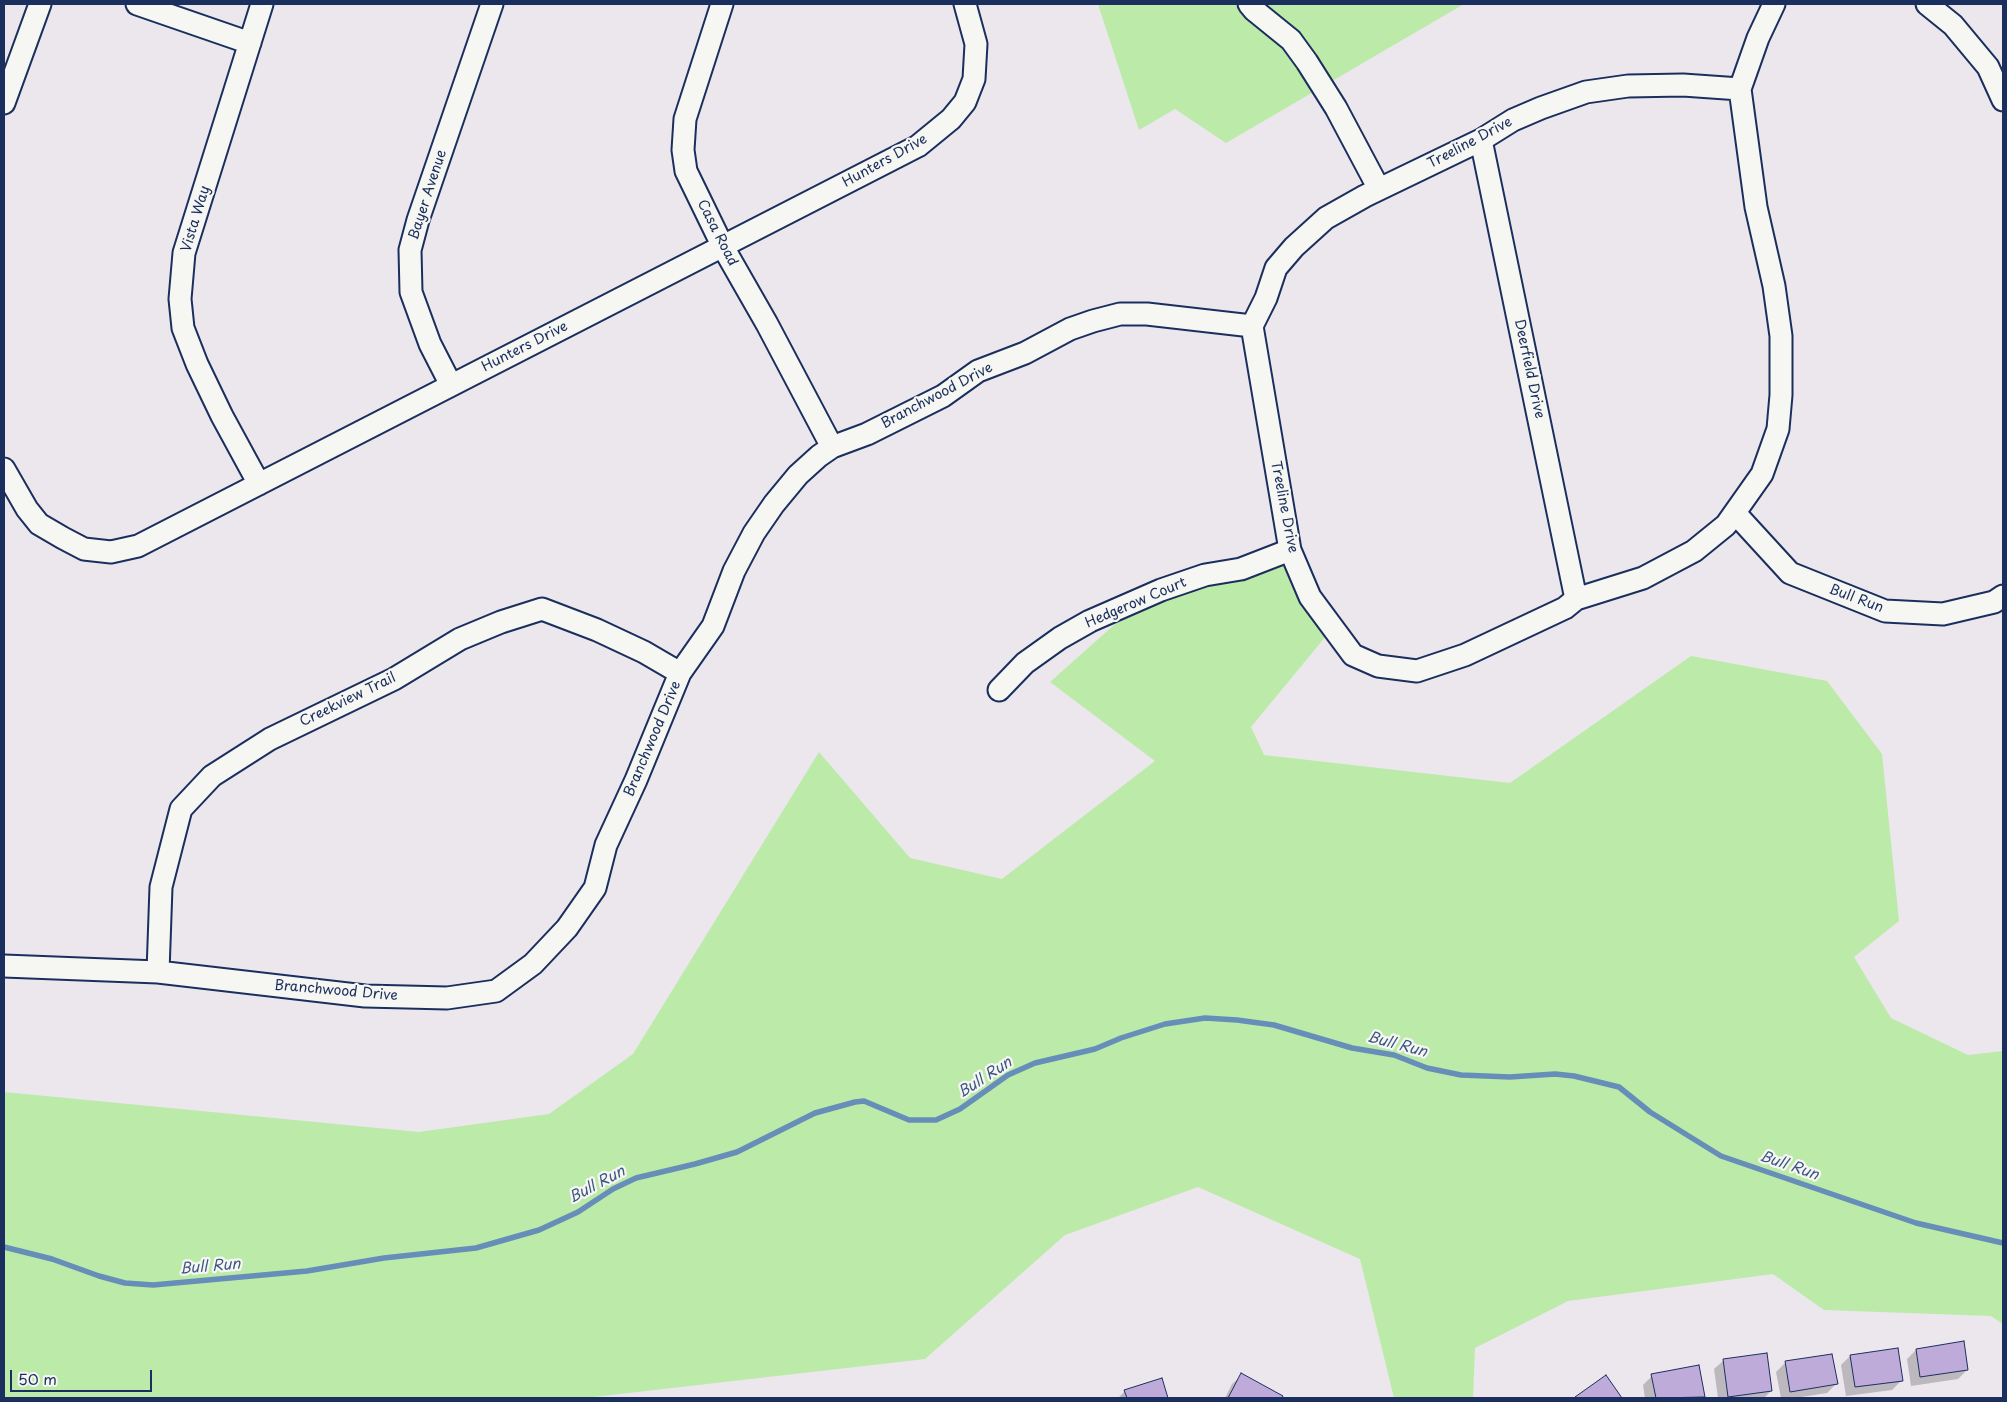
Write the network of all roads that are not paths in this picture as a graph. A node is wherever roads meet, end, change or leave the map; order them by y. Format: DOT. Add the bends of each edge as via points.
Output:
graph roads {
  1 [pos="40,4"];
  2 [pos="137,4"];
  3 [pos="262,4"];
  4 [pos="492,4"];
  5 [pos="722,4"];
  6 [pos="965,4"];
  7 [pos="1249,4"];
  8 [pos="1774,4"];
  9 [pos="1927,4"];
  10 [pos="250,43"];
  11 [pos="1740,89"];
  12 [pos="2003,100"];
  13 [pos="4,103"];
  14 [pos="1481,140"];
  15 [pos="1379,189"];
  16 [pos="723,246"];
  17 [pos="1252,326"];
  18 [pos="451,385"];
  19 [pos="832,447"];
  20 [pos="4,469"];
  21 [pos="259,484"];
  22 [pos="1735,513"];
  23 [pos="1290,550"];
  24 [pos="2003,596"];
  25 [pos="1576,599"];
  26 [pos="680,673"];
  27 [pos="999,690"];
  28 [pos="4,966"];
  29 [pos="158,972"];
  1 -- 13 [label="street"];
  2 -- 10 [label="street"];
  3 -- 10 [label="street, Vista Way"];
  4 -- 18 [label="street, Bayer Avenue" via="410,250 411,292 430,344"];
  5 -- 16 [label="street, Casa Road" via="685,118 683,150 686,171"];
  6 -- 16 [label="street, Hunters Drive" via="976,44 974,79 965,102 952,119 918,146"];
  7 -- 15 [label="street" via="1291,40 1307,62 1336,108"];
  8 -- 11 [label="street, Treeline Drive"];
  9 -- 12 [label="street" via="1953,25 1988,67"];
  10 -- 21 [label="street, Vista Way" via="184,253 180,300 183,328 197,364"];
  11 -- 14 [label="street, Treeline Drive" via="1628,86 1586,92 1514,120"];
  11 -- 22 [label="street, Treeline Drive" via="1756,207 1774,286 1781,336 1781,395 1778,429 1762,474"];
  14 -- 15 [label="street, Treeline Drive"];
  14 -- 25 [label="street, Deerfield Drive"];
  15 -- 17 [label="street, Treeline Drive" via="1326,218 1294,246 1276,268"];
  16 -- 18 [label="street, Hunters Drive"];
  16 -- 19 [label="street, Casa Road"];
  17 -- 19 [label="street, Branchwood Drive" via="1147,314 1120,314 1093,321 978,371 943,396"];
  17 -- 23 [label="street, Treeline Drive"];
  18 -- 21 [label="street, Hunters Drive"];
  19 -- 26 [label="street, Branchwood Drive" via="798,475 754,533 734,572 713,626"];
  20 -- 21 [label="street, Hunters Drive" via="39,524 84,549 111,552 138,546"];
  22 -- 24 [label="street, Bull Run" via="1790,573 1885,611 1944,614 1994,602"];
  22 -- 25 [label="street, Treeline Drive" via="1726,525 1694,551 1652,574"];
  23 -- 25 [label="street, Treeline Drive" via="1310,598 1326,621 1353,655 1378,666 1417,671 1465,655 1565,608"];
  23 -- 27 [label="street, Hedgerow Court" via="1241,569 1204,575 1161,590 1090,620 1025,663"];
  26 -- 29 [label="street, Branchwood Drive" via="606,845 595,888 567,928 533,964 496,991 447,998 365,996"];
  26 -- 29 [label="street, Creekview Trail" via="597,630 542,609 460,639 394,678 270,739 212,776 181,809 161,887"];
  28 -- 29 [label="street, Branchwood Drive"];
}
